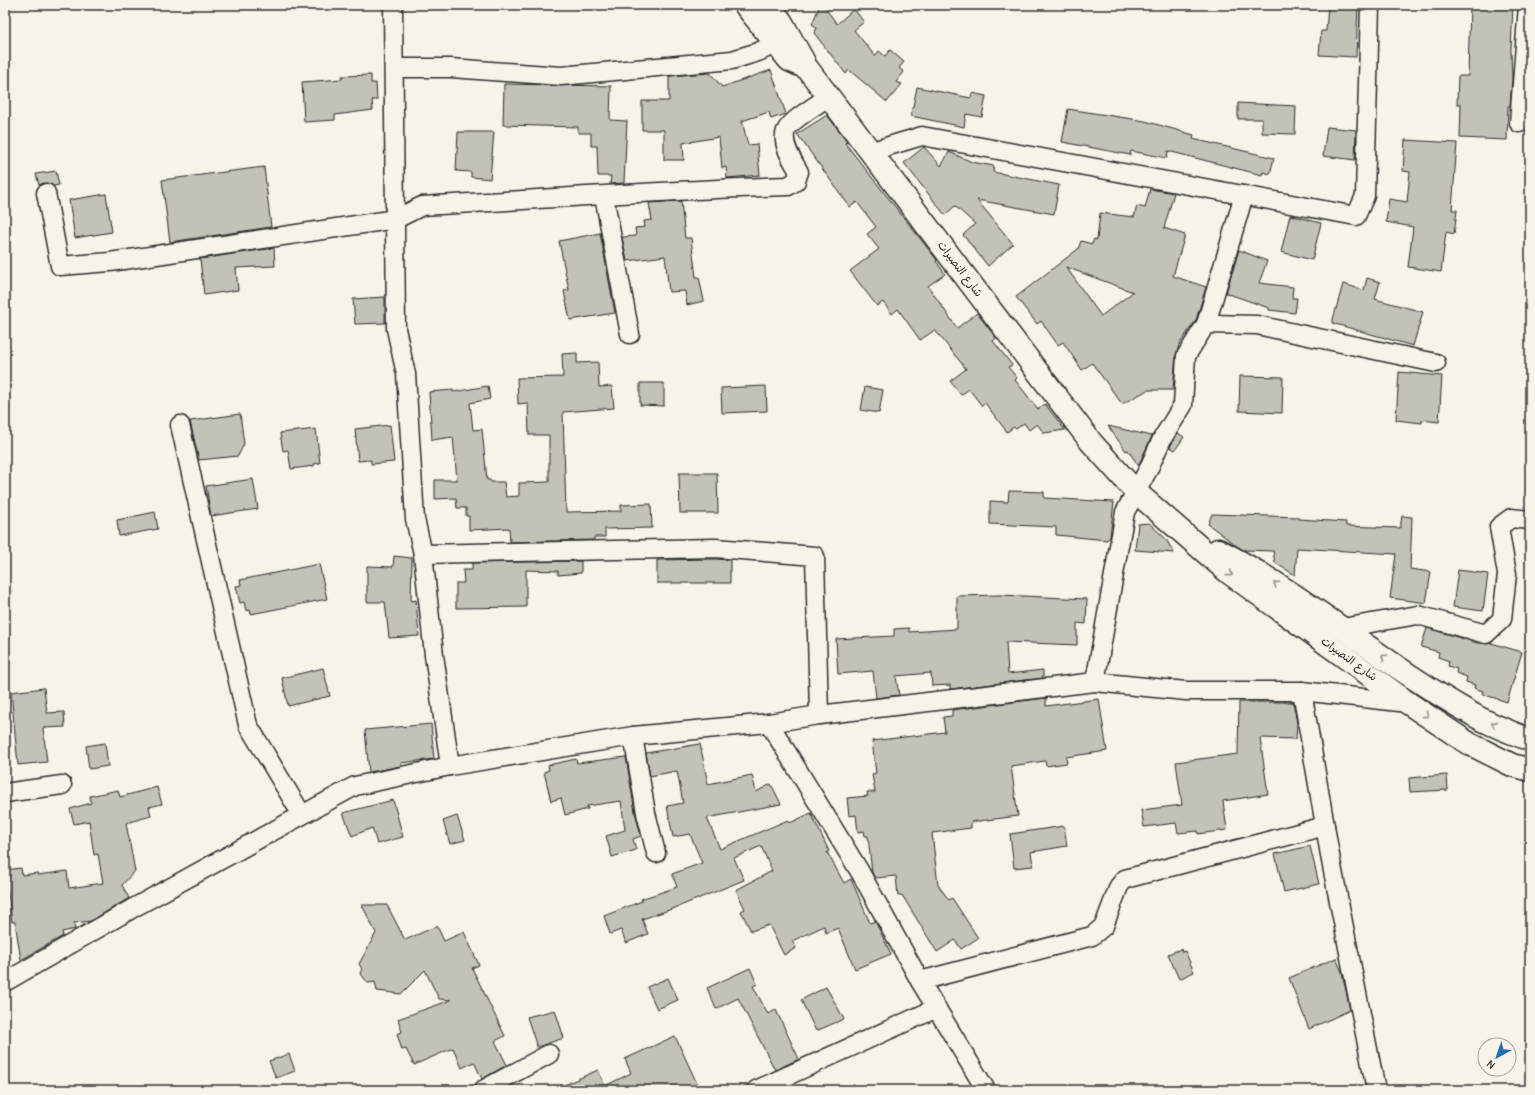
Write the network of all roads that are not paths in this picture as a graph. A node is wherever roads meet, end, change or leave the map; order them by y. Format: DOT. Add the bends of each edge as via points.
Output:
graph roads {
  1 [pos="393,5"];
  2 [pos="745,5"];
  3 [pos="1370,5"];
  4 [pos="1528,5"];
  5 [pos="780,23"];
  6 [pos="395,68"];
  7 [pos="829,96"];
  8 [pos="1519,123"];
  9 [pos="872,151"];
  10 [pos="46,194"];
  11 [pos="1244,195"];
  12 [pos="604,196"];
  13 [pos="396,219"];
  14 [pos="1206,324"];
  15 [pos="630,334"];
  16 [pos="1436,363"];
  17 [pos="180,425"];
  18 [pos="1136,492"];
  19 [pos="1530,520"];
  20 [pos="1179,530"];
  21 [pos="423,554"];
  22 [pos="1342,628"];
  23 [pos="1095,682"];
  24 [pos="1302,691"];
  25 [pos="1408,703"];
  26 [pos="819,715"];
  27 [pos="769,723"];
  28 [pos="633,736"];
  29 [pos="1530,740"];
  30 [pos="450,766"];
  31 [pos="1530,770"];
  32 [pos="62,785"];
  33 [pos="5,793"];
  34 [pos="302,815"];
  35 [pos="1325,826"];
  36 [pos="656,853"];
  37 [pos="920,981"];
  38 [pos="5,982"];
  39 [pos="937,1008"];
  40 [pos="549,1054"];
  41 [pos="483,1090"];
  42 [pos="756,1090"];
  43 [pos="986,1090"];
  44 [pos="1376,1090"];
  1 -- 6 [label="street"];
  2 -- 5 [label="main road"];
  3 -- 11 [label="street" via="1365,196 1356,216"];
  4 -- 8 [label="street"];
  5 -- 6 [label="street" via="746,57 732,60 561,76 451,68"];
  5 -- 7 [label="main road, شارع النصيرات" via="807,68"];
  6 -- 13 [label="street"];
  7 -- 9 [label="main road, شارع النصيرات"];
  7 -- 12 [label="street" via="788,126 784,135 786,148 799,172 796,181 788,186 672,190"];
  9 -- 11 [label="street" via="922,136"];
  9 -- 18 [label="main road, شارع النصيرات" via="1091,442"];
  10 -- 13 [label="street" via="60,266 110,262"];
  11 -- 14 [label="street"];
  12 -- 13 [label="street" via="422,206"];
  12 -- 15 [label="street"];
  13 -- 21 [label="street" via="396,329 406,374 415,519"];
  14 -- 16 [label="street" via="1257,325"];
  14 -- 18 [label="street" via="1186,356 1183,405 1162,439"];
  17 -- 34 [label="street" via="248,725"];
  18 -- 20 [label="main road, شارع النصيرات"];
  18 -- 23 [label="street" via="1125,512"];
  19 -- 22 [label="street" via="1511,518 1499,527 1507,574 1502,619 1486,634 1418,615"];
  22 -- 20 [label="main road, شارع النصيرات, one-way" via="1229,556"];
  20 -- 25 [label="main road, شارع النصيرات, one-way" via="1228,572"];
  21 -- 26 [label="street" via="715,548 816,556"];
  21 -- 30 [label="street"];
  29 -- 22 [label="main road, شارع النصيرات, one-way" via="1473,715 1423,685"];
  23 -- 24 [label="street" via="1186,692"];
  23 -- 26 [label="street"];
  24 -- 25 [label="street"];
  24 -- 35 [label="street"];
  25 -- 31 [label="main road, شارع النصيرات, one-way" via="1468,743 1512,765"];
  26 -- 27 [label="street"];
  27 -- 28 [label="street"];
  27 -- 37 [label="street" via="860,872"];
  28 -- 30 [label="street"];
  28 -- 36 [label="street" via="646,813"];
  30 -- 34 [label="street" via="355,786"];
  32 -- 33 [label="street"];
  34 -- 38 [label="street"];
  35 -- 37 [label="street" via="1125,879 1119,886 1104,926 1092,936"];
  35 -- 44 [label="street"];
  37 -- 39 [label="street"];
  39 -- 42 [label="street"];
  39 -- 43 [label="street"];
  40 -- 41 [label="street"];
}
